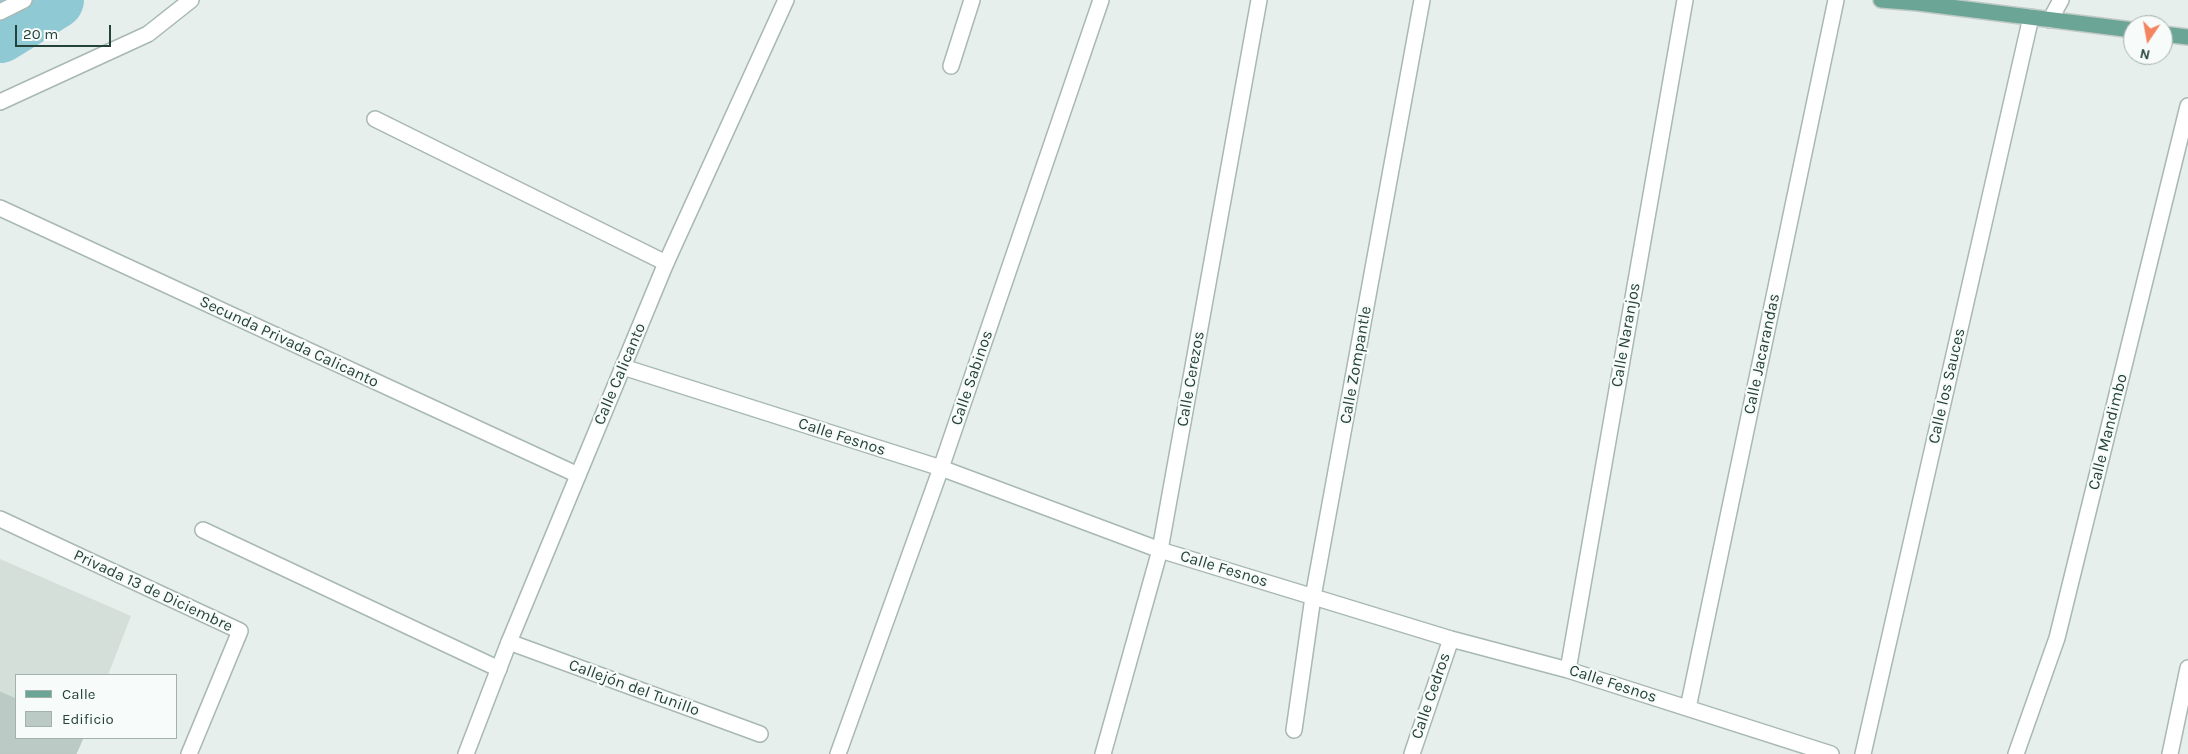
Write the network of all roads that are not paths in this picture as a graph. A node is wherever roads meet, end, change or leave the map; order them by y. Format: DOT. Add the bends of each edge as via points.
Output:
graph roads {
  1 [pos="24,0"];
  2 [pos="191,0"];
  3 [pos="786,0"];
  4 [pos="972,0"];
  5 [pos="1101,0"];
  6 [pos="1259,0"];
  7 [pos="1422,0"];
  8 [pos="1685,0"];
  9 [pos="1836,0"];
  10 [pos="1881,0"];
  11 [pos="2061,0"];
  12 [pos="1919,1"];
  13 [pos="0,12"];
  14 [pos="2031,17"];
  15 [pos="2050,20"];
  16 [pos="2123,29"];
  17 [pos="2173,35"];
  18 [pos="2188,37"];
  19 [pos="951,66"];
  20 [pos="0,102"];
  21 [pos="2188,106"];
  22 [pos="375,119"];
  23 [pos="0,208"];
  24 [pos="666,263"];
  25 [pos="623,367"];
  26 [pos="941,468"];
  27 [pos="578,475"];
  28 [pos="0,519"];
  29 [pos="202,530"];
  30 [pos="1160,550"];
  31 [pos="1313,597"];
  32 [pos="1450,638"];
  33 [pos="509,642"];
  34 [pos="2188,668"];
  35 [pos="499,669"];
  36 [pos="1568,670"];
  37 [pos="1688,708"];
  38 [pos="1294,730"];
  39 [pos="760,734"];
  40 [pos="1825,753"];
  41 [pos="189,754"];
  42 [pos="466,754"];
  43 [pos="838,754"];
  44 [pos="1103,754"];
  45 [pos="1412,754"];
  46 [pos="1863,754"];
  47 [pos="2016,754"];
  48 [pos="2170,754"];
  1 -- 13 [label="street"];
  2 -- 20 [label="street" via="148,34"];
  3 -- 24 [label="street, Calle Calicanto"];
  4 -- 19 [label="street"];
  5 -- 26 [label="street, Calle Sabinos"];
  6 -- 30 [label="street, Calle Cerezos"];
  7 -- 31 [label="street, Calle Zompantle"];
  8 -- 36 [label="street, Calle Naranjos"];
  9 -- 37 [label="street, Calle Jacarandas"];
  10 -- 12 [label="main road"];
  11 -- 15 [label="street"];
  12 -- 14 [label="main road"];
  14 -- 15 [label="main road"];
  14 -- 46 [label="street, Calle los Sauces"];
  15 -- 16 [label="main road"];
  17 -- 18 [label="main road"];
  21 -- 47 [label="street, Calle Mandimbo" via="2057,638"];
  22 -- 24 [label="street"];
  23 -- 27 [label="street, Secunda Privada Calicanto"];
  24 -- 25 [label="street, Calle Calicanto"];
  25 -- 26 [label="street, Calle Fesnos"];
  25 -- 27 [label="street, Calle Calicanto"];
  26 -- 30 [label="street, Calle Fesnos"];
  26 -- 43 [label="street, Calle Sabinos"];
  27 -- 33 [label="street, Calle Calicanto"];
  28 -- 41 [label="street, Privada 13 de Diciembre" via="240,631"];
  29 -- 35 [label="street"];
  30 -- 31 [label="street, Calle Fesnos"];
  30 -- 44 [label="street, Calle Cerezos"];
  31 -- 32 [label="street, Calle Fesnos"];
  31 -- 38 [label="street, Calle Zompantle"];
  32 -- 36 [label="street, Calle Fesnos"];
  32 -- 45 [label="street, Calle Cedros"];
  33 -- 35 [label="street, Calle Calicanto"];
  33 -- 39 [label="street, Callejón del Tunillo"];
  34 -- 48 [label="street"];
  35 -- 42 [label="street, Calle Calicanto"];
  36 -- 37 [label="street, Calle Fesnos"];
  37 -- 40 [label="street, Calle Fesnos"];
}
